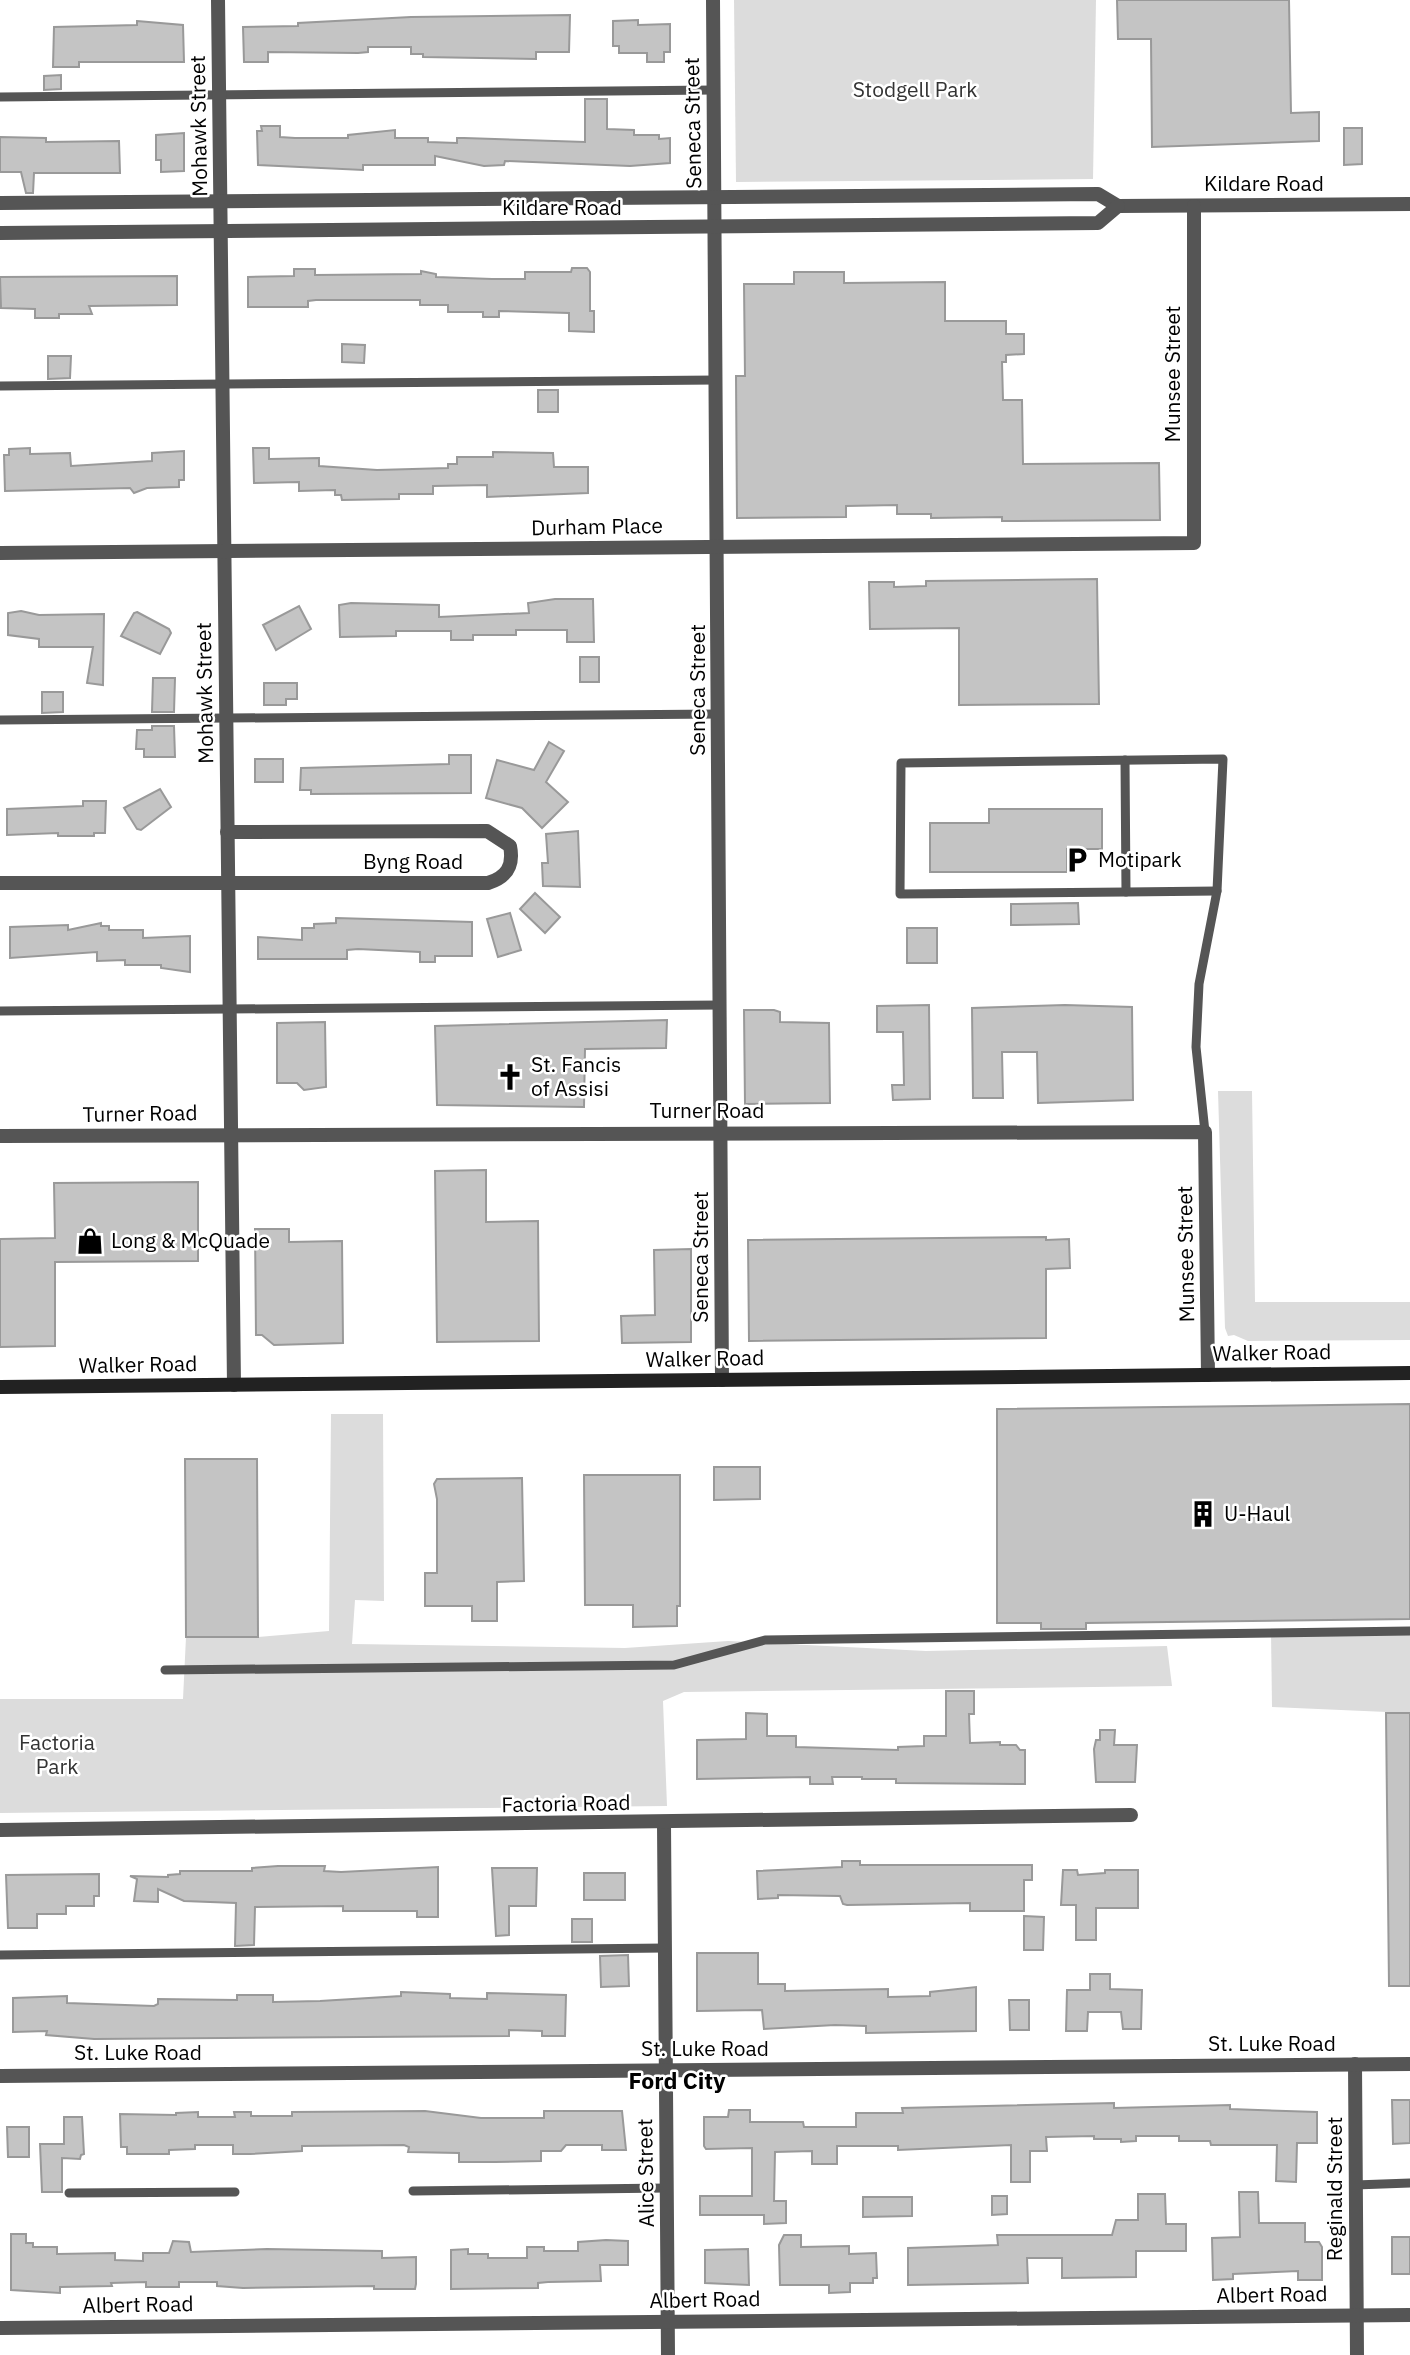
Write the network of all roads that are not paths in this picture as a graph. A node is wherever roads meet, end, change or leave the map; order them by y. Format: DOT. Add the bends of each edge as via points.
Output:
graph roads {
  1 [pos="218,0"];
  2 [pos="713,0"];
  3 [pos="714,90"];
  4 [pos="219,95"];
  5 [pos="0,97"];
  6 [pos="715,198"];
  7 [pos="220,200"];
  8 [pos="0,203"];
  9 [pos="1410,204"];
  10 [pos="1194,205"];
  11 [pos="1118,206"];
  12 [pos="715,228"];
  13 [pos="221,231"];
  14 [pos="0,233"];
  15 [pos="717,380"];
  16 [pos="222,384"];
  17 [pos="0,386"];
  18 [pos="1194,543"];
  19 [pos="718,547"];
  20 [pos="224,551"];
  21 [pos="0,553"];
  22 [pos="719,714"];
  23 [pos="226,716"];
  24 [pos="0,720"];
  25 [pos="1125,760"];
  26 [pos="227,832"];
  27 [pos="0,883"];
  28 [pos="228,883"];
  29 [pos="1217,891"];
  30 [pos="1126,892"];
  31 [pos="721,1005"];
  32 [pos="229,1008"];
  33 [pos="0,1012"];
  34 [pos="721,1132"];
  35 [pos="1205,1132"];
  36 [pos="231,1133"];
  37 [pos="0,1136"];
  38 [pos="1410,1373"];
  39 [pos="1208,1375"];
  40 [pos="722,1380"];
  41 [pos="234,1385"];
  42 [pos="0,1387"];
  43 [pos="1410,1631"];
  44 [pos="165,1670"];
  45 [pos="1132,1815"];
  46 [pos="664,1824"];
  47 [pos="0,1830"];
  48 [pos="665,1948"];
  49 [pos="0,1955"];
  50 [pos="1355,2064"];
  51 [pos="1410,2064"];
  52 [pos="666,2070"];
  53 [pos="0,2076"];
  54 [pos="1410,2183"];
  55 [pos="1356,2185"];
  56 [pos="667,2188"];
  57 [pos="413,2191"];
  58 [pos="235,2192"];
  59 [pos="69,2193"];
  60 [pos="1356,2315"];
  61 [pos="1410,2315"];
  62 [pos="668,2322"];
  63 [pos="0,2328"];
  64 [pos="668,2355"];
  65 [pos="1357,2355"];
  1 -- 4 [label="street, Mohawk Street"];
  2 -- 3 [label="street, Seneca Street"];
  3 -- 4 [label="lane"];
  3 -- 6 [label="street, Seneca Street"];
  4 -- 5 [label="lane"];
  4 -- 7 [label="street, Mohawk Street"];
  6 -- 7 [label="street, Kildare Road"];
  6 -- 11 [label="street, Kildare Road" via="1098,194"];
  6 -- 12 [label="street, Seneca Street"];
  7 -- 8 [label="street, Kildare Road"];
  7 -- 13 [label="street, Mohawk Street"];
  9 -- 10 [label="street, Kildare Road"];
  10 -- 11 [label="street, Kildare Road"];
  10 -- 18 [label="street, Munsee Street"];
  11 -- 12 [label="street, Kildare Road" via="1098,223"];
  12 -- 13 [label="street, Kildare Road"];
  12 -- 15 [label="street, Seneca Street"];
  13 -- 14 [label="street, Kildare Road"];
  13 -- 16 [label="street, Mohawk Street"];
  15 -- 16 [label="lane"];
  15 -- 19 [label="street, Seneca Street"];
  16 -- 17 [label="lane"];
  16 -- 20 [label="street, Mohawk Street"];
  18 -- 19 [label="street, Durham Place"];
  19 -- 20 [label="street, Durham Place"];
  19 -- 22 [label="street, Seneca Street"];
  20 -- 21 [label="street, Durham Place"];
  20 -- 23 [label="street, Mohawk Street"];
  22 -- 23 [label="lane"];
  22 -- 31 [label="street, Seneca Street"];
  23 -- 24 [label="lane"];
  23 -- 26 [label="street, Mohawk Street"];
  25 -- 29 [label="lane" via="1223,759"];
  25 -- 30 [label="lane"];
  25 -- 30 [label="lane" via="901,763 900,894"];
  26 -- 28 [label="street, Mohawk Street"];
  26 -- 28 [label="street, Byng Road" via="487,831 510,846 512,857 510,870 488,883"];
  27 -- 28 [label="street, Byng Road"];
  28 -- 32 [label="street, Mohawk Street"];
  29 -- 30 [label="lane"];
  29 -- 35 [label="lane" via="1199,984 1196,1047"];
  31 -- 32 [label="lane"];
  31 -- 34 [label="street, Seneca Street"];
  32 -- 33 [label="lane"];
  32 -- 36 [label="street, Mohawk Street"];
  34 -- 35 [label="street, Turner Road"];
  34 -- 36 [label="street, Turner Road"];
  34 -- 40 [label="street, Seneca Street"];
  35 -- 39 [label="street, Munsee Street"];
  36 -- 37 [label="street, Turner Road"];
  36 -- 41 [label="street, Mohawk Street"];
  38 -- 39 [label="main road, Walker Road"];
  39 -- 40 [label="main road, Walker Road"];
  40 -- 41 [label="main road, Walker Road"];
  41 -- 42 [label="main road, Walker Road"];
  43 -- 44 [label="lane" via="765,1640 674,1665"];
  45 -- 46 [label="street, Factoria Road"];
  46 -- 47 [label="street, Factoria Road"];
  46 -- 48 [label="street, Alice Street"];
  48 -- 49 [label="lane"];
  48 -- 52 [label="street, Alice Street"];
  50 -- 51 [label="street, St. Luke Road"];
  50 -- 52 [label="street, St. Luke Road"];
  50 -- 55 [label="street, Reginald Street"];
  52 -- 53 [label="street, St. Luke Road"];
  52 -- 56 [label="street, Alice Street"];
  54 -- 55 [label="lane"];
  55 -- 60 [label="street, Reginald Street"];
  56 -- 57 [label="lane"];
  56 -- 62 [label="street, Alice Street"];
  58 -- 59 [label="lane"];
  60 -- 61 [label="street, Albert Road"];
  60 -- 62 [label="street, Albert Road"];
  60 -- 65 [label="street, Reginald Street"];
  62 -- 63 [label="street, Albert Road"];
  62 -- 64 [label="street, Alice Street"];
}
